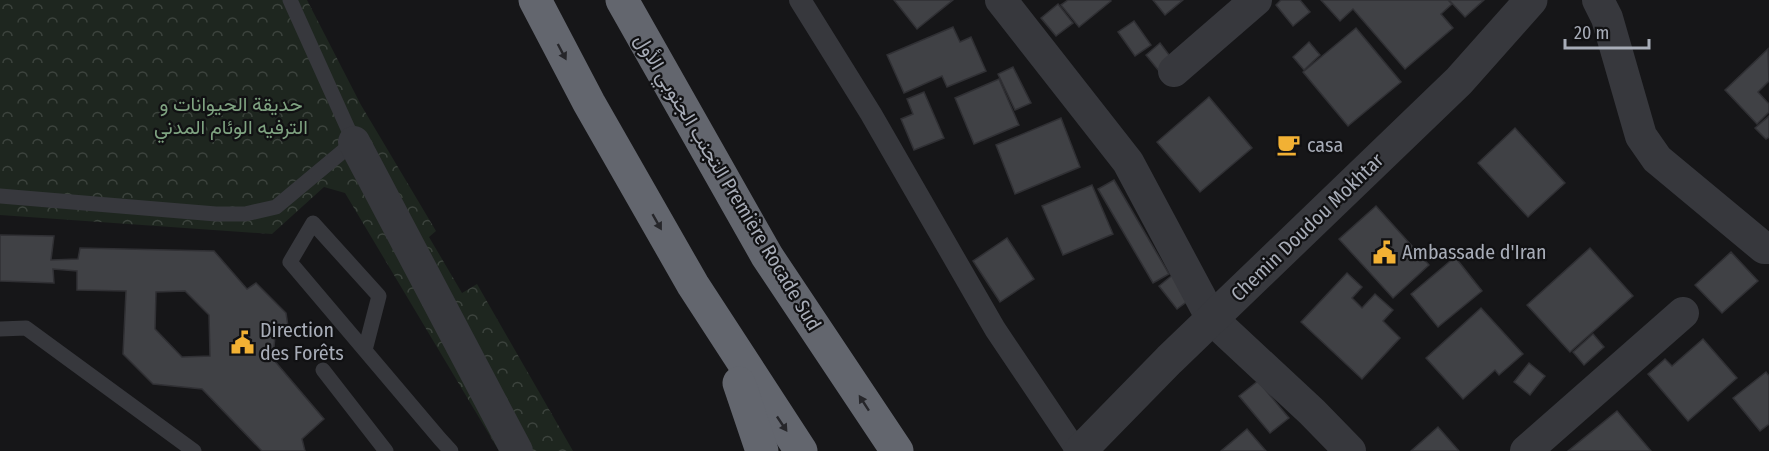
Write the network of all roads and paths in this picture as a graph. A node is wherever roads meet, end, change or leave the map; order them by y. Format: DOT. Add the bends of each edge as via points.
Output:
graph roads {
  1 [pos="290,0"];
  2 [pos="535,0"];
  3 [pos="622,0"];
  4 [pos="800,0"];
  5 [pos="1001,0"];
  6 [pos="1531,0"];
  7 [pos="1598,0"];
  8 [pos="1238,6"];
  9 [pos="1174,71"];
  10 [pos="354,142"];
  11 [pos="0,196"];
  12 [pos="1769,248"];
  13 [pos="695,286"];
  14 [pos="1683,314"];
  15 [pos="1212,319"];
  16 [pos="0,329"];
  17 [pos="365,350"];
  18 [pos="323,370"];
  19 [pos="194,451"];
  20 [pos="386,451"];
  21 [pos="451,451"];
  22 [pos="517,451"];
  23 [pos="762,451"];
  24 [pos="801,451"];
  25 [pos="897,451"];
  26 [pos="1078,451"];
  27 [pos="1350,451"];
  28 [pos="1526,451"];
  1 -- 10 [label="lane"];
  2 -- 13 [label="highway, one-way" via="589,103"];
  25 -- 3 [label="highway, التجنب الجنوبي الأول Première Rocade Sud, one-way" via="767,256"];
  4 -- 26 [label="street" via="995,329"];
  5 -- 15 [label="street" via="1128,162"];
  6 -- 15 [label="street, Chemin Doudou Mokhtar" via="1459,81"];
  7 -- 12 [label="street" via="1607,18 1641,136 1657,159 1764,248"];
  8 -- 9 [label="street"];
  10 -- 11 [label="lane" via="276,207 245,214"];
  10 -- 22 [label="street"];
  13 -- 23 [label="highway" via="728,353 751,410"];
  13 -- 24 [label="highway, one-way"];
  14 -- 28 [label="street"];
  15 -- 26 [label="street, Chemin Doudou Mokhtar"];
  15 -- 27 [label="street"];
  16 -- 19 [label="lane" via="26,328"];
  17 -- 17 [label="lane" via="290,262 313,223 379,296"];
  17 -- 21 [label="lane"];
  18 -- 20 [label="lane"];
}
